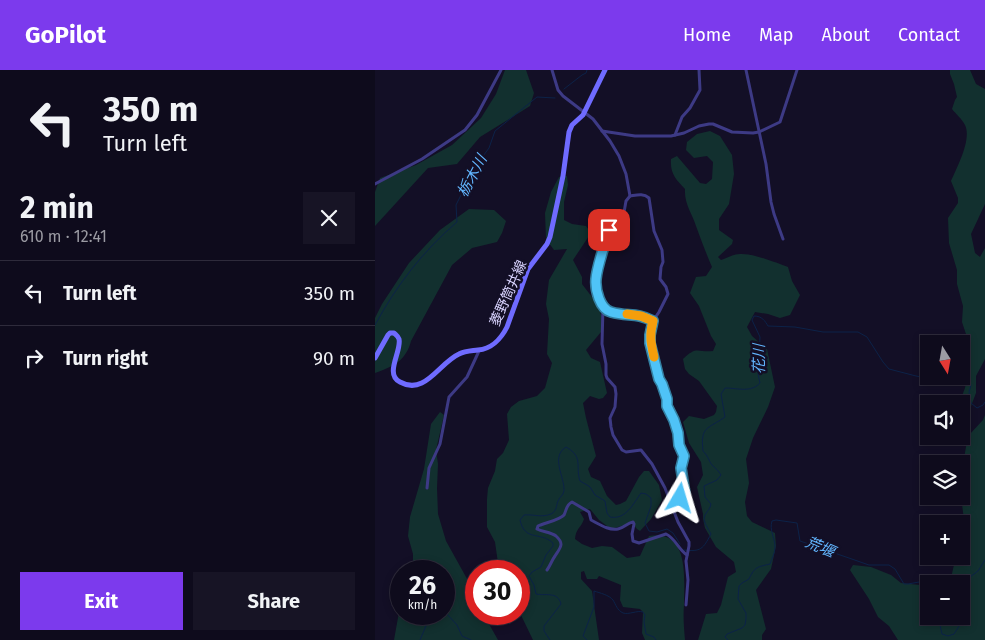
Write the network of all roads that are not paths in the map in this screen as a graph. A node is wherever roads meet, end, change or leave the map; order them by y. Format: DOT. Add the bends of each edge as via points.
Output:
graph roads {
  1 [pos="501,70"];
  2 [pos="552,70"];
  3 [pos="605,70"];
  4 [pos="699,70"];
  5 [pos="746,70"];
  6 [pos="797,70"];
  7 [pos="585,112"];
  8 [pos="602,131"];
  9 [pos="759,132"];
  10 [pos="675,135"];
  11 [pos="375,184"];
  12 [pos="630,196"];
  13 [pos="783,239"];
  14 [pos="603,307"];
  15 [pos="653,321"];
  16 [pos="479,350"];
  17 [pos="375,358"];
  18 [pos="427,488"];
  19 [pos="671,503"];
  20 [pos="687,555"];
  21 [pos="547,570"];
  22 [pos="686,605"];
  1 -- 11 [label="street" via="477,115 465,130 422,160"];
  2 -- 7 [label="street" via="558,90"];
  3 -- 7 [label="main road, 菱野筒井線"];
  4 -- 10 [label="street" via="700,90 690,108 681,116"];
  5 -- 9 [label="street"];
  6 -- 9 [label="street" via="780,122"];
  7 -- 8 [label="street"];
  7 -- 16 [label="main road, 菱野筒井線" via="569,132 563,176 547,244 528,269 503,334"];
  8 -- 10 [label="street" via="635,136"];
  8 -- 12 [label="street" via="619,156"];
  9 -- 10 [label="street" via="732,132 709,124"];
  9 -- 13 [label="street" via="774,214"];
  12 -- 14 [label="street" via="623,218 609,230 598,270 596,286"];
  12 -- 15 [label="street" via="645,194 649,198 654,231 662,250 659,279 668,294"];
  14 -- 15 [label="street" via="609,312"];
  14 -- 19 [label="street" via="602,344 606,375 615,388 617,398 610,418 613,435 622,450 645,453"];
  15 -- 19 [label="street" via="650,343 656,370 684,456 681,468 685,494"];
  16 -- 17 [label="main road, 菱野筒井線" via="459,353 425,382 413,386 397,381 395,377 399,340 396,334 387,335"];
  16 -- 18 [label="street" via="467,377 449,397 440,444 429,468"];
  19 -- 20 [label="street" via="689,542"];
  20 -- 21 [label="street" via="666,534 639,543 633,541 633,522 617,529 602,526 591,520 589,512 572,502 560,518 538,526 537,529 555,535 561,543"];
  20 -- 22 [label="street"];
}
